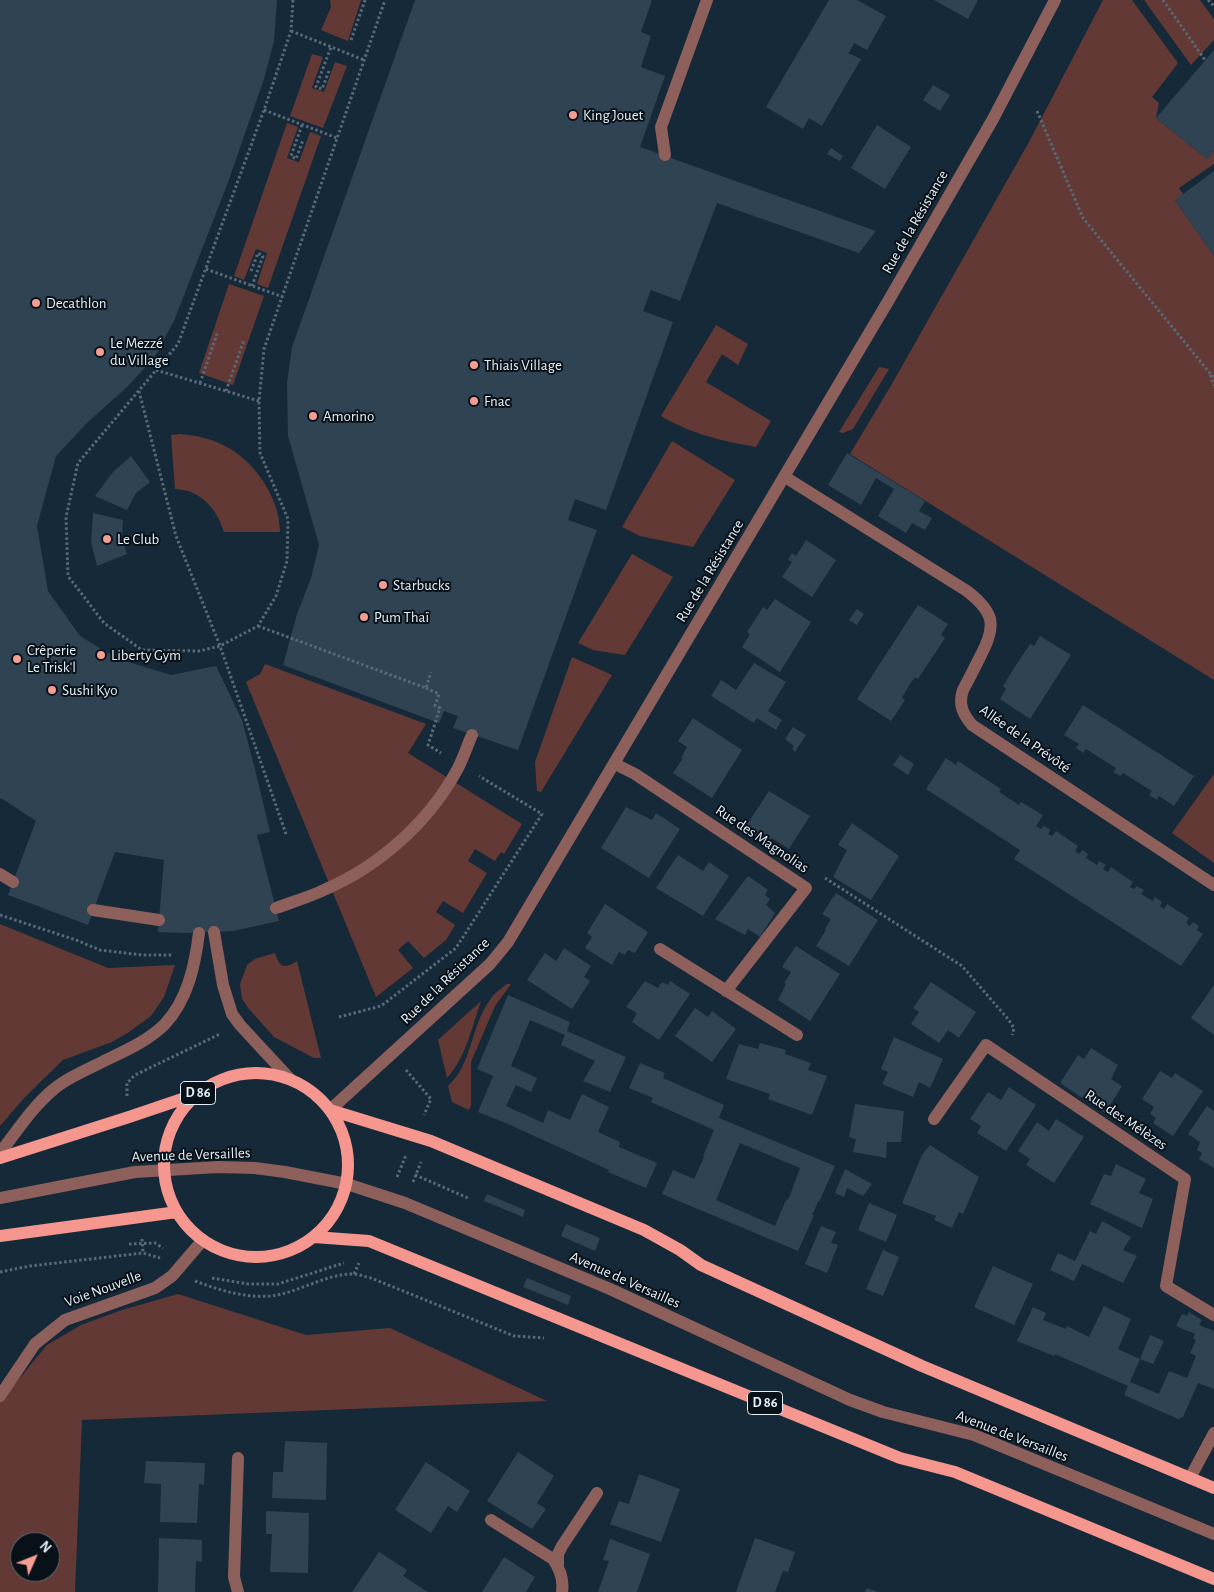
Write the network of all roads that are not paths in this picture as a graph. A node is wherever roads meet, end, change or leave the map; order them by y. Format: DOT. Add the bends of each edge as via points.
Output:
graph roads {
  1 [pos="707,0"];
  2 [pos="1055,0"];
  3 [pos="665,155"];
  4 [pos="785,477"];
  5 [pos="472,735"];
  6 [pos="615,764"];
  7 [pos="0,874"];
  8 [pos="13,882"];
  9 [pos="1214,886"];
  10 [pos="276,908"];
  11 [pos="93,910"];
  12 [pos="159,920"];
  13 [pos="214,932"];
  14 [pos="198,933"];
  15 [pos="660,949"];
  16 [pos="726,991"];
  17 [pos="797,1035"];
  18 [pos="290,1080"];
  19 [pos="199,1093"];
  20 [pos="330,1110"];
  21 [pos="934,1119"];
  22 [pos="0,1153"];
  23 [pos="0,1158"];
  24 [pos="164,1170"];
  25 [pos="347,1184"];
  26 [pos="0,1198"];
  27 [pos="177,1212"];
  28 [pos="0,1236"];
  29 [pos="314,1237"];
  30 [pos="203,1240"];
  31 [pos="1214,1315"];
  32 [pos="0,1396"];
  33 [pos="1214,1433"];
  34 [pos="238,1458"];
  35 [pos="1190,1478"];
  36 [pos="1214,1488"];
  37 [pos="597,1493"];
  38 [pos="491,1520"];
  39 [pos="1214,1534"];
  40 [pos="558,1567"];
  41 [pos="1214,1579"];
  42 [pos="238,1592"];
  43 [pos="562,1592"];
  1 -- 3 [label="street" via="662,127"];
  2 -- 4 [label="street, Rue de la Résistance" via="988,127"];
  4 -- 6 [label="street, Rue de la Résistance"];
  4 -- 9 [label="street, Allée de la Prévôté" via="967,591 986,608 990,634 960,699 965,717 972,725"];
  5 -- 10 [label="street" via="457,770 434,805 408,834 369,866 326,889"];
  6 -- 16 [label="street, Rue des Magnolias" via="636,774 806,888"];
  6 -- 20 [label="street, Rue de la Résistance" via="508,942 490,964"];
  7 -- 8 [label="street"];
  11 -- 12 [label="street"];
  13 -- 18 [label="street" via="223,985 232,1014"];
  14 -- 22 [label="street" via="188,986 164,1024 134,1047 54,1088"];
  15 -- 16 [label="street"];
  16 -- 17 [label="street"];
  18 -- 19 [label="main road, D 86" via="266,1074 242,1074 219,1081"];
  18 -- 20 [label="main road, D 86" via="305,1088"];
  19 -- 23 [label="main road, D 86"];
  19 -- 24 [label="main road, D 86" via="183,1108 172,1127"];
  20 -- 25 [label="main road, D 86" via="344,1138"];
  20 -- 35 [label="main road, Avenue de Versailles / D 86" via="431,1141 644,1230 701,1266 922,1366"];
  21 -- 31 [label="street, Rue des Mélèzes" via="986,1046 1185,1179 1166,1286"];
  24 -- 25 [label="street, Avenue de Versailles" via="255,1168"];
  24 -- 26 [label="street, Avenue de Versailles" via="127,1173"];
  24 -- 27 [label="main road, D 86" via="168,1192"];
  25 -- 29 [label="main road, D 86" via="334,1214"];
  25 -- 39 [label="street, Avenue de Versailles" via="388,1196 610,1289 850,1400 883,1412 974,1435"];
  27 -- 28 [label="main road"];
  27 -- 30 [label="main road, D 86" via="188,1228"];
  29 -- 30 [label="main road, D 86" via="279,1254 247,1257 224,1252"];
  29 -- 41 [label="main road, D 86" via="369,1241 890,1454 955,1472"];
  30 -- 32 [label="street, Voie Nouvelle" via="172,1276 155,1288 65,1320 35,1344"];
  33 -- 35 [label="street"];
  34 -- 42 [label="street" via="234,1577"];
  35 -- 36 [label="main road, Avenue de Versailles / D 86"];
  37 -- 40 [label="street" via="562,1546"];
  38 -- 40 [label="street" via="553,1559"];
  40 -- 43 [label="street" via="564,1584"];
}
